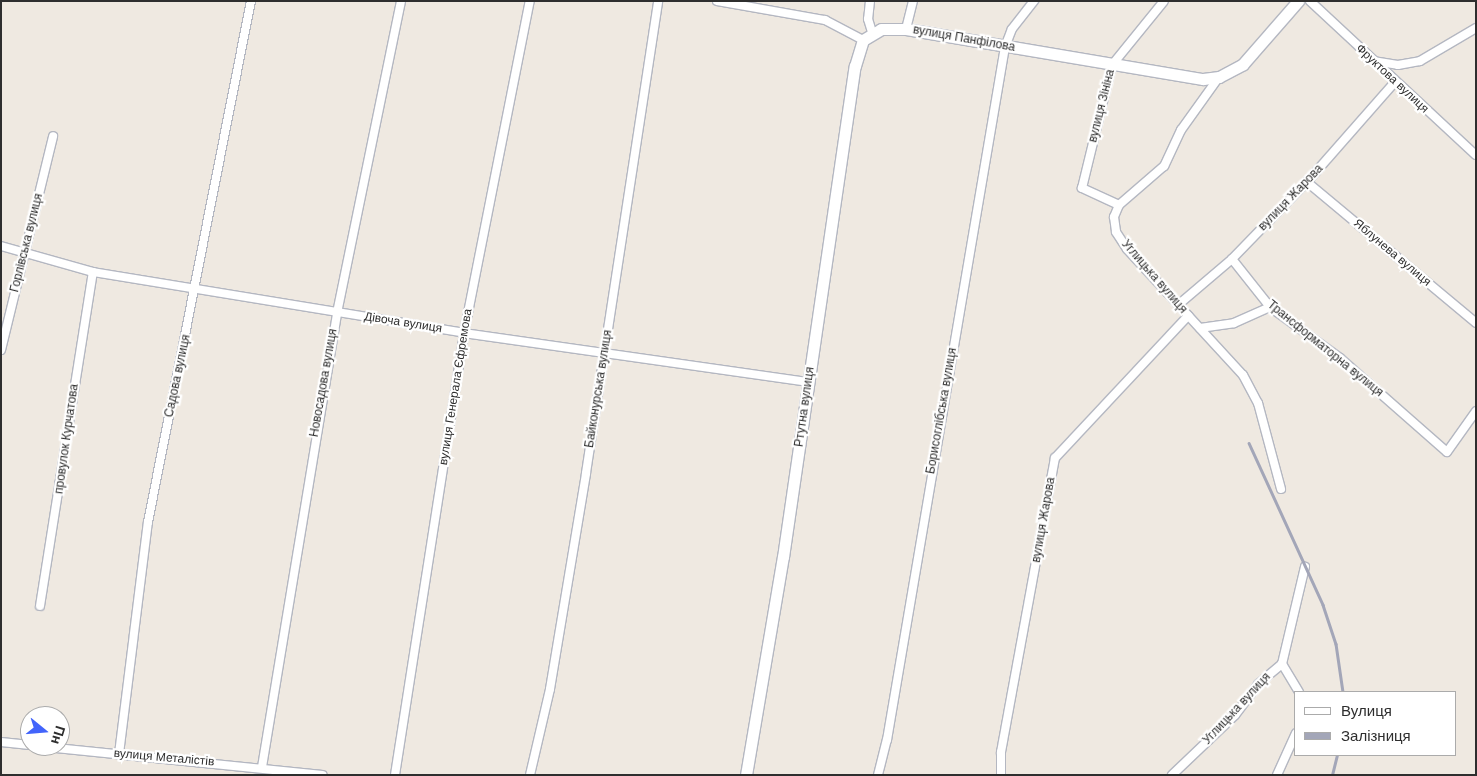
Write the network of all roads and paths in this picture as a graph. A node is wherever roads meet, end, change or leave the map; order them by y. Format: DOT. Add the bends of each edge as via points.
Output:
graph roads {
  1 [pos="252,1"];
  2 [pos="401,1"];
  3 [pos="530,1"];
  4 [pos="658,1"];
  5 [pos="717,1"];
  6 [pos="870,1"];
  7 [pos="912,1"];
  8 [pos="1034,1"];
  9 [pos="1164,1"];
  10 [pos="1298,1"];
  11 [pos="1310,1"];
  12 [pos="1476,28"];
  13 [pos="906,29"];
  14 [pos="868,36"];
  15 [pos="1005,47"];
  16 [pos="1373,61"];
  17 [pos="1112,65"];
  18 [pos="1219,76"];
  19 [pos="1395,82"];
  20 [pos="53,136"];
  21 [pos="1476,155"];
  22 [pos="1307,182"];
  23 [pos="1119,205"];
  24 [pos="1,246"];
  25 [pos="24,252"];
  26 [pos="1232,258"];
  27 [pos="93,272"];
  28 [pos="197,288"];
  29 [pos="1178,304"];
  30 [pos="1270,307"];
  31 [pos="337,313"];
  32 [pos="1188,316"];
  33 [pos="1476,323"];
  34 [pos="1200,328"];
  35 [pos="464,333"];
  36 [pos="1,350"];
  37 [pos="605,354"];
  38 [pos="809,382"];
  39 [pos="1476,411"];
  40 [pos="1281,489"];
  41 [pos="1306,567"];
  42 [pos="40,606"];
  43 [pos="1282,664"];
  44 [pos="1298,691"];
  45 [pos="1294,737"];
  46 [pos="1,742"];
  47 [pos="20,745"];
  48 [pos="70,749"];
  49 [pos="119,754"];
  50 [pos="262,767"];
  51 [pos="323,775"];
  52 [pos="395,775"];
  53 [pos="530,775"];
  54 [pos="746,775"];
  55 [pos="878,775"];
  56 [pos="1000,775"];
  57 [pos="1172,775"];
  58 [pos="1277,775"];
  1 -- 28 [label="street, Садова вулиця"];
  2 -- 31 [label="street, Новосадова вулиця"];
  3 -- 35 [label="street, вулиця Генерала Єфремова"];
  4 -- 37 [label="street, Байконурська вулиця"];
  5 -- 14 [label="street" via="825,20"];
  6 -- 14 [label="street, Ртутна вулиця"];
  7 -- 13 [label="street"];
  8 -- 15 [label="street, Борисоглібська вулиця" via="1012,29"];
  9 -- 17 [label="street, вулиця Зініна"];
  10 -- 18 [label="main road" via="1243,64"];
  11 -- 16 [label="street, Фруктова вулиця"];
  12 -- 16 [label="street" via="1420,61 1398,65"];
  13 -- 14 [label="main road, вулиця Панфілова"];
  13 -- 15 [label="main road, вулиця Панфілова"];
  14 -- 38 [label="main road, Ртутна вулиця" via="855,66"];
  15 -- 17 [label="main road, вулиця Панфілова"];
  15 -- 55 [label="street, Борисоглібська вулиця" via="892,713"];
  16 -- 19 [label="street, Фруктова вулиця"];
  17 -- 18 [label="main road, вулиця Панфілова" via="1188,78"];
  17 -- 23 [label="street, вулиця Зініна" via="1082,188"];
  18 -- 23 [label="street" via="1181,130 1164,166"];
  19 -- 21 [label="street, Фруктова вулиця"];
  19 -- 22 [label="street, вулиця Жарова"];
  20 -- 25 [label="street, Горлівська вулиця"];
  22 -- 26 [label="street, вулиця Жарова"];
  22 -- 33 [label="street, Яблунева вулиця"];
  23 -- 29 [label="street, Углицька вулиця" via="1114,217 1116,232 1127,249"];
  24 -- 25 [label="street, Дівоча вулиця"];
  25 -- 27 [label="street, Дівоча вулиця"];
  25 -- 36 [label="street, Горлівська вулиця"];
  26 -- 29 [label="street, вулиця Жарова"];
  26 -- 30 [label="street, Трансформаторна вулиця"];
  27 -- 28 [label="street, Дівоча вулиця"];
  27 -- 42 [label="street, провулок Курчатова"];
  28 -- 31 [label="street, Дівоча вулиця"];
  28 -- 49 [label="street, Садова вулиця" via="148,522"];
  29 -- 32 [label="street, Углицька вулиця"];
  30 -- 34 [label="street" via="1234,323"];
  30 -- 39 [label="street, Трансформаторна вулиця" via="1340,358 1447,452"];
  31 -- 35 [label="street, Дівоча вулиця"];
  31 -- 50 [label="street, Новосадова вулиця"];
  32 -- 34 [label="street, Углицька вулиця"];
  32 -- 56 [label="street, вулиця Жарова" via="1055,458"];
  34 -- 40 [label="street, Углицька вулиця" via="1243,375 1258,403"];
  35 -- 37 [label="street, Дівоча вулиця"];
  35 -- 52 [label="street, вулиця Генерала Єфремова"];
  37 -- 38 [label="street, Дівоча вулиця"];
  37 -- 53 [label="street, Байконурська вулиця" via="552,679"];
  38 -- 54 [label="main road, Ртутна вулиця"];
  41 -- 43 [label="street, Углицька вулиця"];
  43 -- 44 [label="street, Углицька вулиця"];
  43 -- 57 [label="street, Углицька вулиця" via="1258,684 1235,715"];
  45 -- 58 [label="street"];
  46 -- 47 [label="street"];
  48 -- 49 [label="street, вулиця Металістів"];
  49 -- 50 [label="street, вулиця Металістів"];
  50 -- 51 [label="street, вулиця Металістів"];
}
